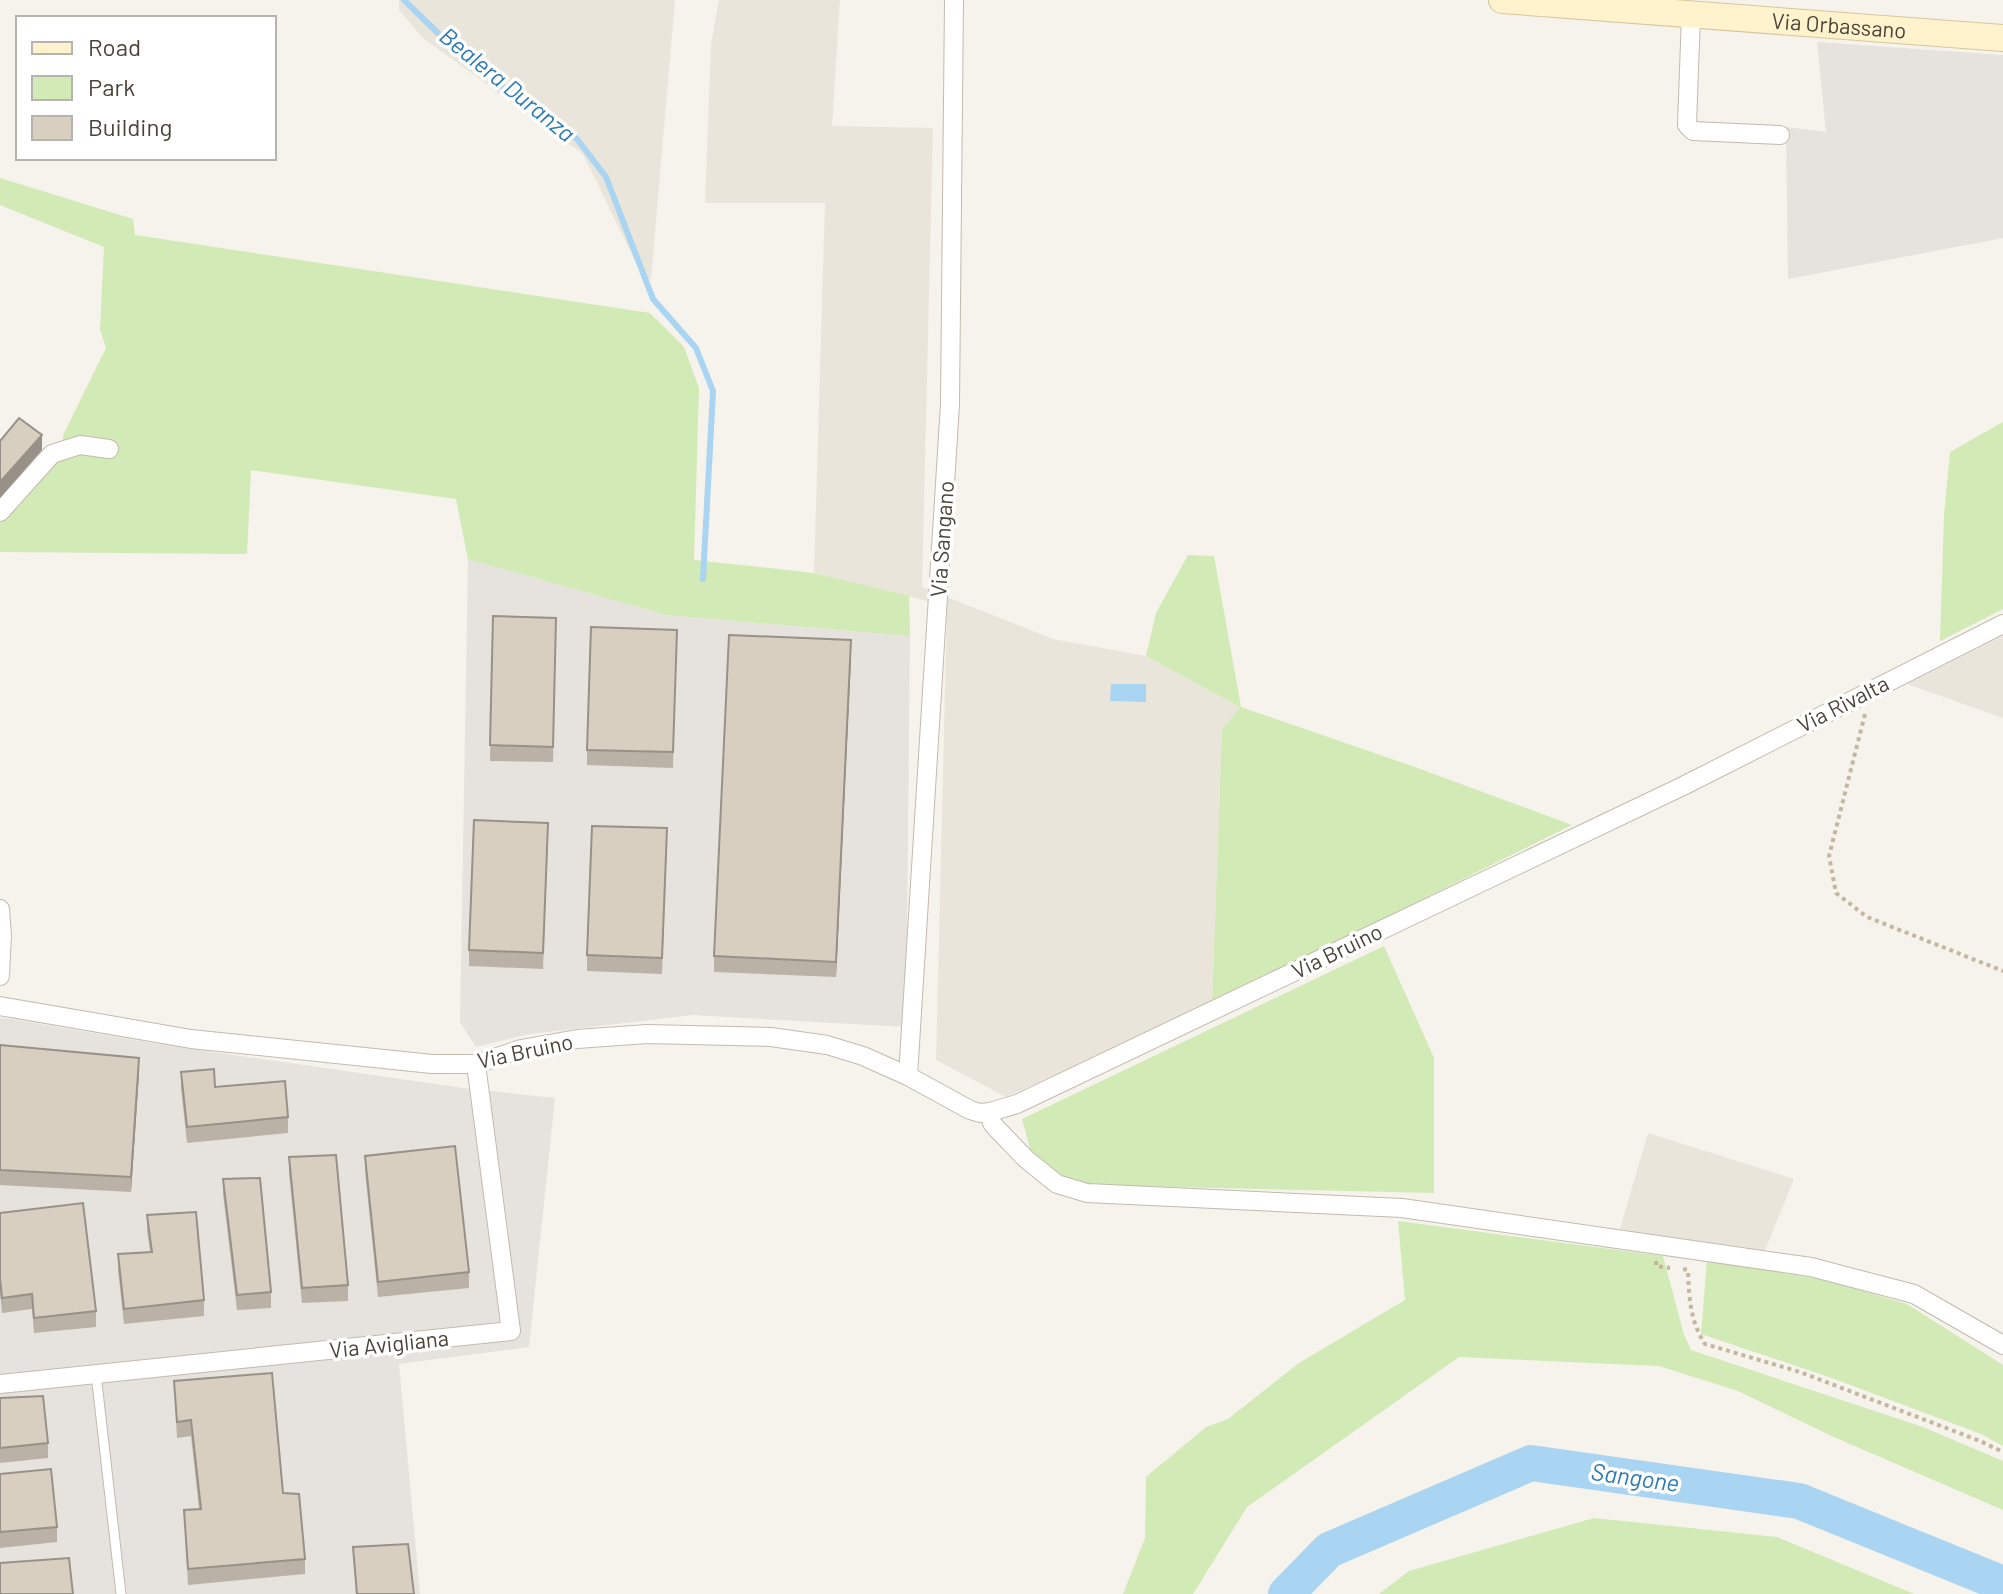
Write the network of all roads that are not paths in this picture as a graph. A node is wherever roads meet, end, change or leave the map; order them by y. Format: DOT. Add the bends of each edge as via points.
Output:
graph roads {
  1 [pos="954,0"];
  2 [pos="1502,0"];
  3 [pos="1691,15"];
  4 [pos="2003,38"];
  5 [pos="1780,135"];
  6 [pos="109,449"];
  7 [pos="0,512"];
  8 [pos="2003,624"];
  9 [pos="1683,786"];
  10 [pos="0,909"];
  11 [pos="0,976"];
  12 [pos="0,1006"];
  13 [pos="476,1064"];
  14 [pos="908,1076"];
  15 [pos="990,1112"];
  16 [pos="2003,1345"];
  17 [pos="96,1374"];
  18 [pos="0,1384"];
  19 [pos="121,1594"];
  1 -- 14 [label="street, Via Sangano" via="950,404"];
  2 -- 3 [label="main road, Via Orbassano"];
  3 -- 4 [label="main road, Via Orbassano"];
  3 -- 5 [label="street" via="1687,125 1693,131"];
  6 -- 7 [label="street" via="80,445 52,454"];
  8 -- 9 [label="street, Via Rivalta"];
  9 -- 15 [label="street, Via Bruino" via="1017,1104"];
  10 -- 11 [label="street"];
  12 -- 13 [label="street, Via Bruino" via="191,1039"];
  13 -- 14 [label="street, Via Bruino" via="577,1039 647,1034 771,1037 827,1045"];
  13 -- 17 [label="street, Via Avigliana" via="511,1331"];
  14 -- 15 [label="street, Via Bruino" via="970,1110"];
  15 -- 16 [label="street" via="992,1123 1026,1159 1057,1184 1087,1193 1402,1208 1811,1267 1914,1294"];
  17 -- 18 [label="street, Via Avigliana"];
  17 -- 19 [label="lane"];
}
